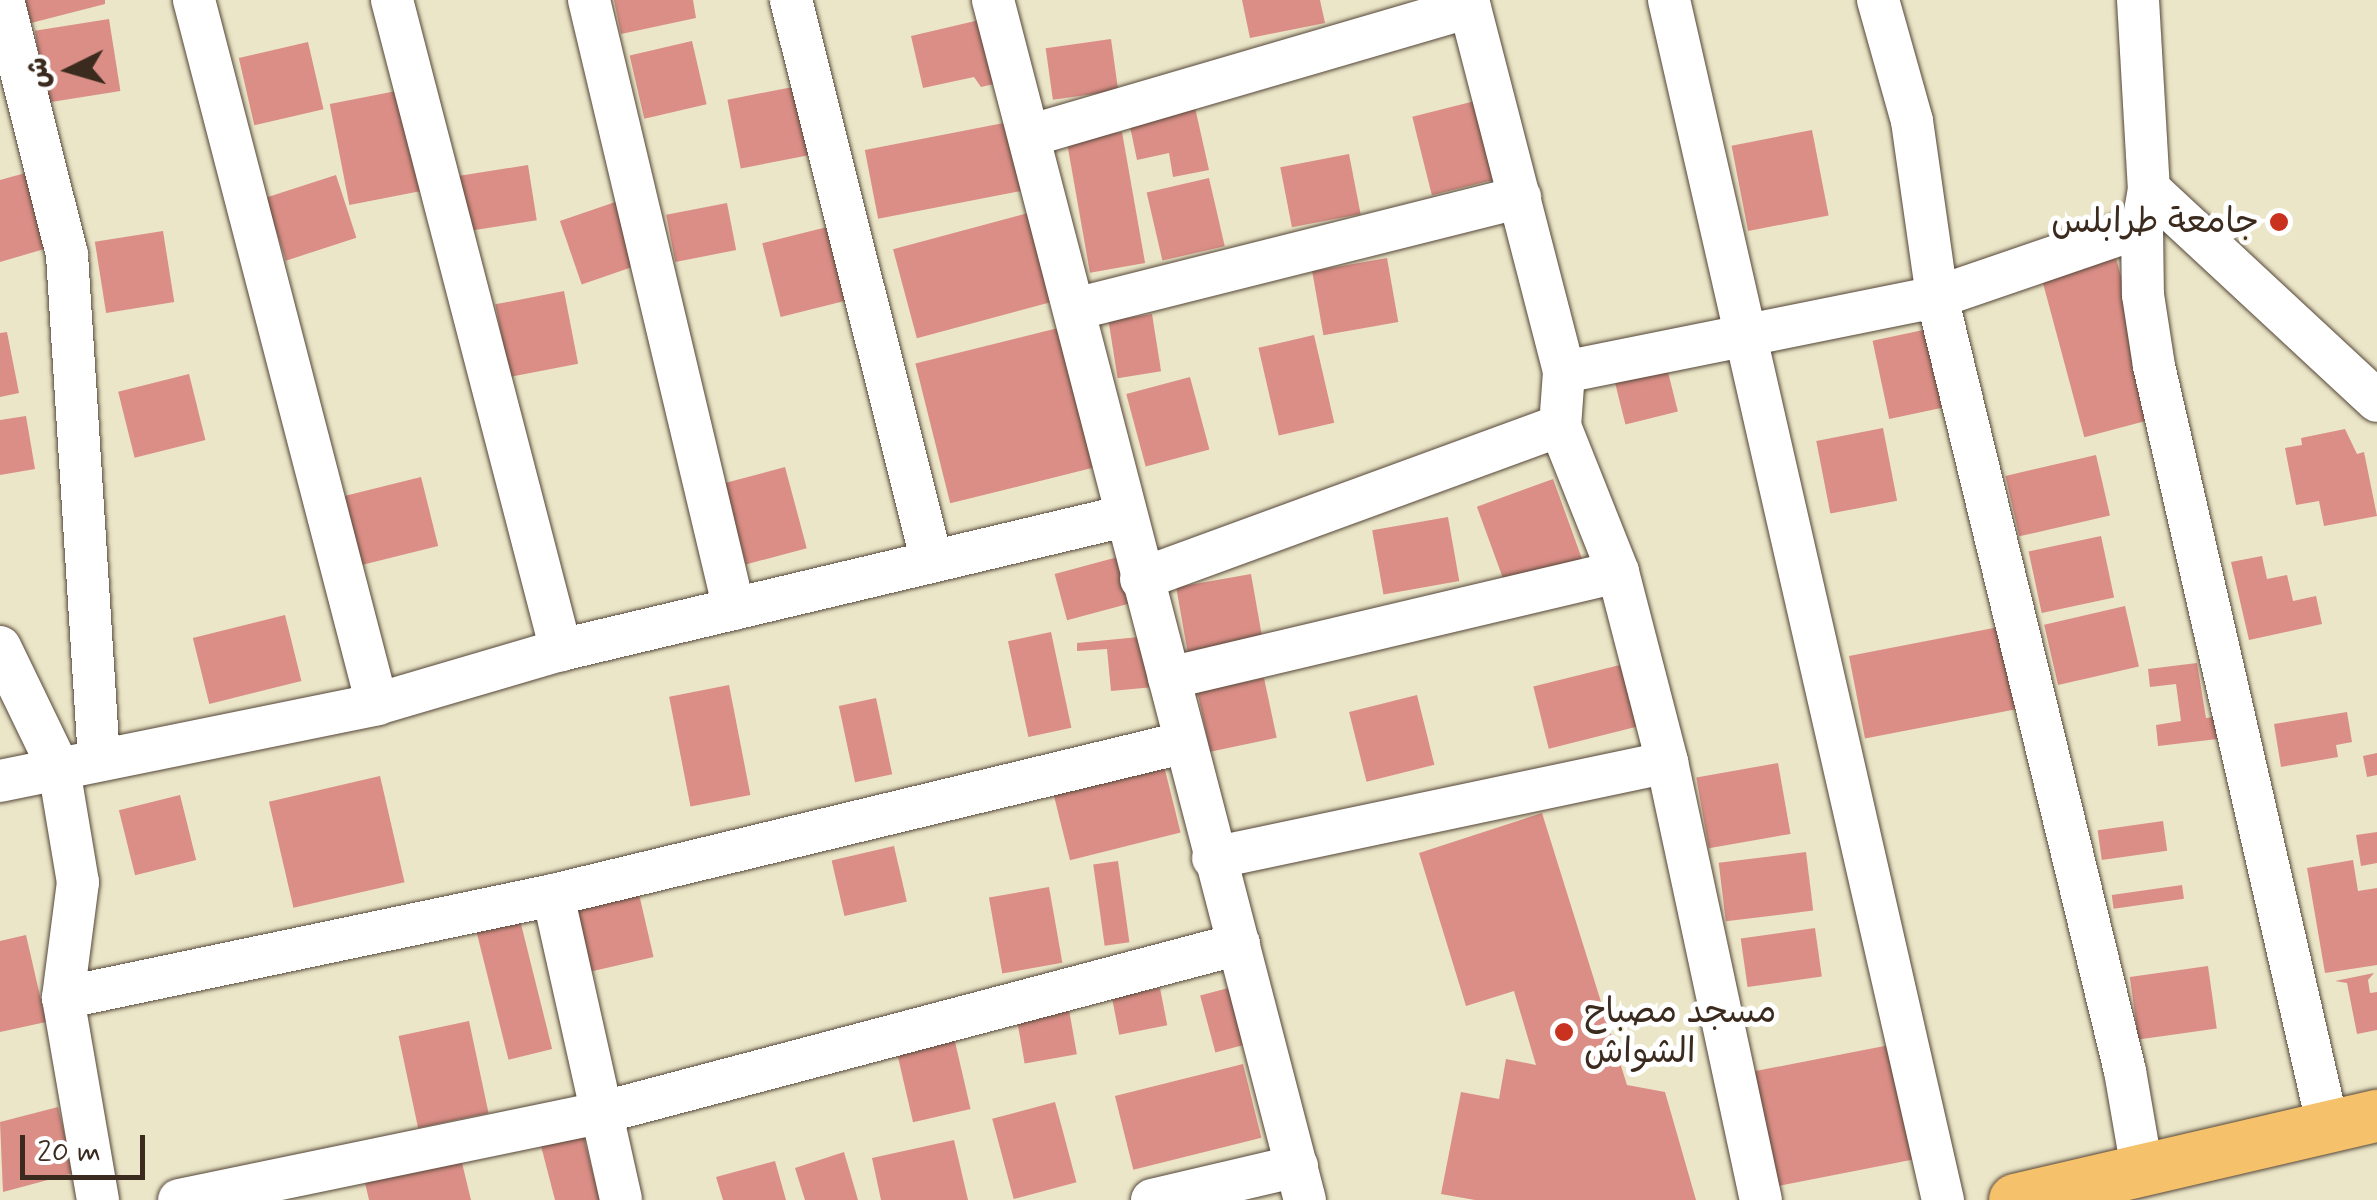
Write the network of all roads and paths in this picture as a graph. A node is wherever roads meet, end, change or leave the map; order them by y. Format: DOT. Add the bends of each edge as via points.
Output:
graph roads {
  1 [pos="3,0"];
  2 [pos="194,0"];
  3 [pos="392,0"];
  4 [pos="589,0"];
  5 [pos="791,0"];
  6 [pos="992,0"];
  7 [pos="1669,0"];
  8 [pos="1878,0"];
  9 [pos="2136,2"];
  10 [pos="1469,4"];
  11 [pos="1032,135"];
  12 [pos="1520,197"];
  13 [pos="2146,208"];
  14 [pos="1937,297"];
  15 [pos="1075,309"];
  16 [pos="1749,333"];
  17 [pos="1564,372"];
  18 [pos="2377,402"];
  19 [pos="1560,426"];
  20 [pos="1125,516"];
  21 [pos="932,562"];
  22 [pos="1618,572"];
  23 [pos="1141,580"];
  24 [pos="734,609"];
  25 [pos="0,647"];
  26 [pos="561,650"];
  27 [pos="1169,678"];
  28 [pos="376,704"];
  29 [pos="1182,743"];
  30 [pos="1667,762"];
  31 [pos="79,764"];
  32 [pos="0,781"];
  33 [pos="1213,858"];
  34 [pos="553,895"];
  35 [pos="1238,944"];
  36 [pos="62,998"];
  37 [pos="604,1112"];
  38 [pos="2352,1121"];
  39 [pos="2142,1168"];
  40 [pos="1301,1183"];
  41 [pos="98,1200"];
  42 [pos="179,1200"];
  43 [pos="622,1200"];
  44 [pos="1152,1200"];
  45 [pos="1761,1200"];
  46 [pos="1943,1200"];
  47 [pos="2015,1200"];
  1 -- 31 [label="street" via="67,255"];
  2 -- 28 [label="street"];
  3 -- 26 [label="street"];
  4 -- 24 [label="street"];
  5 -- 21 [label="street"];
  6 -- 11 [label="street"];
  7 -- 16 [label="street"];
  8 -- 14 [label="street" via="1912,121"];
  9 -- 13 [label="street"];
  10 -- 11 [label="street"];
  10 -- 12 [label="street"];
  11 -- 15 [label="street"];
  12 -- 15 [label="street"];
  12 -- 17 [label="street"];
  13 -- 14 [label="street"];
  13 -- 18 [label="street"];
  13 -- 38 [label="street" via="2142,295 2154,366"];
  14 -- 16 [label="street"];
  14 -- 39 [label="street" via="2125,1070"];
  15 -- 20 [label="street"];
  16 -- 17 [label="street"];
  16 -- 46 [label="street"];
  17 -- 19 [label="street"];
  19 -- 22 [label="street"];
  19 -- 23 [label="street"];
  20 -- 21 [label="street"];
  20 -- 23 [label="street"];
  21 -- 24 [label="street"];
  22 -- 27 [label="street"];
  22 -- 30 [label="street"];
  23 -- 27 [label="street"];
  24 -- 26 [label="street"];
  25 -- 31 [label="street"];
  26 -- 28 [label="street"];
  27 -- 29 [label="street"];
  28 -- 31 [label="street"];
  29 -- 33 [label="street"];
  29 -- 34 [label="street"];
  30 -- 33 [label="street"];
  30 -- 45 [label="street"];
  31 -- 32 [label="street"];
  31 -- 36 [label="street" via="78,882"];
  33 -- 35 [label="street"];
  34 -- 36 [label="street"];
  34 -- 37 [label="street"];
  35 -- 37 [label="street"];
  35 -- 40 [label="street"];
  36 -- 41 [label="street"];
  37 -- 42 [label="street"];
  37 -- 43 [label="street"];
  38 -- 39 [label="main road"];
  39 -- 47 [label="main road"];
  40 -- 44 [label="street"];
}
